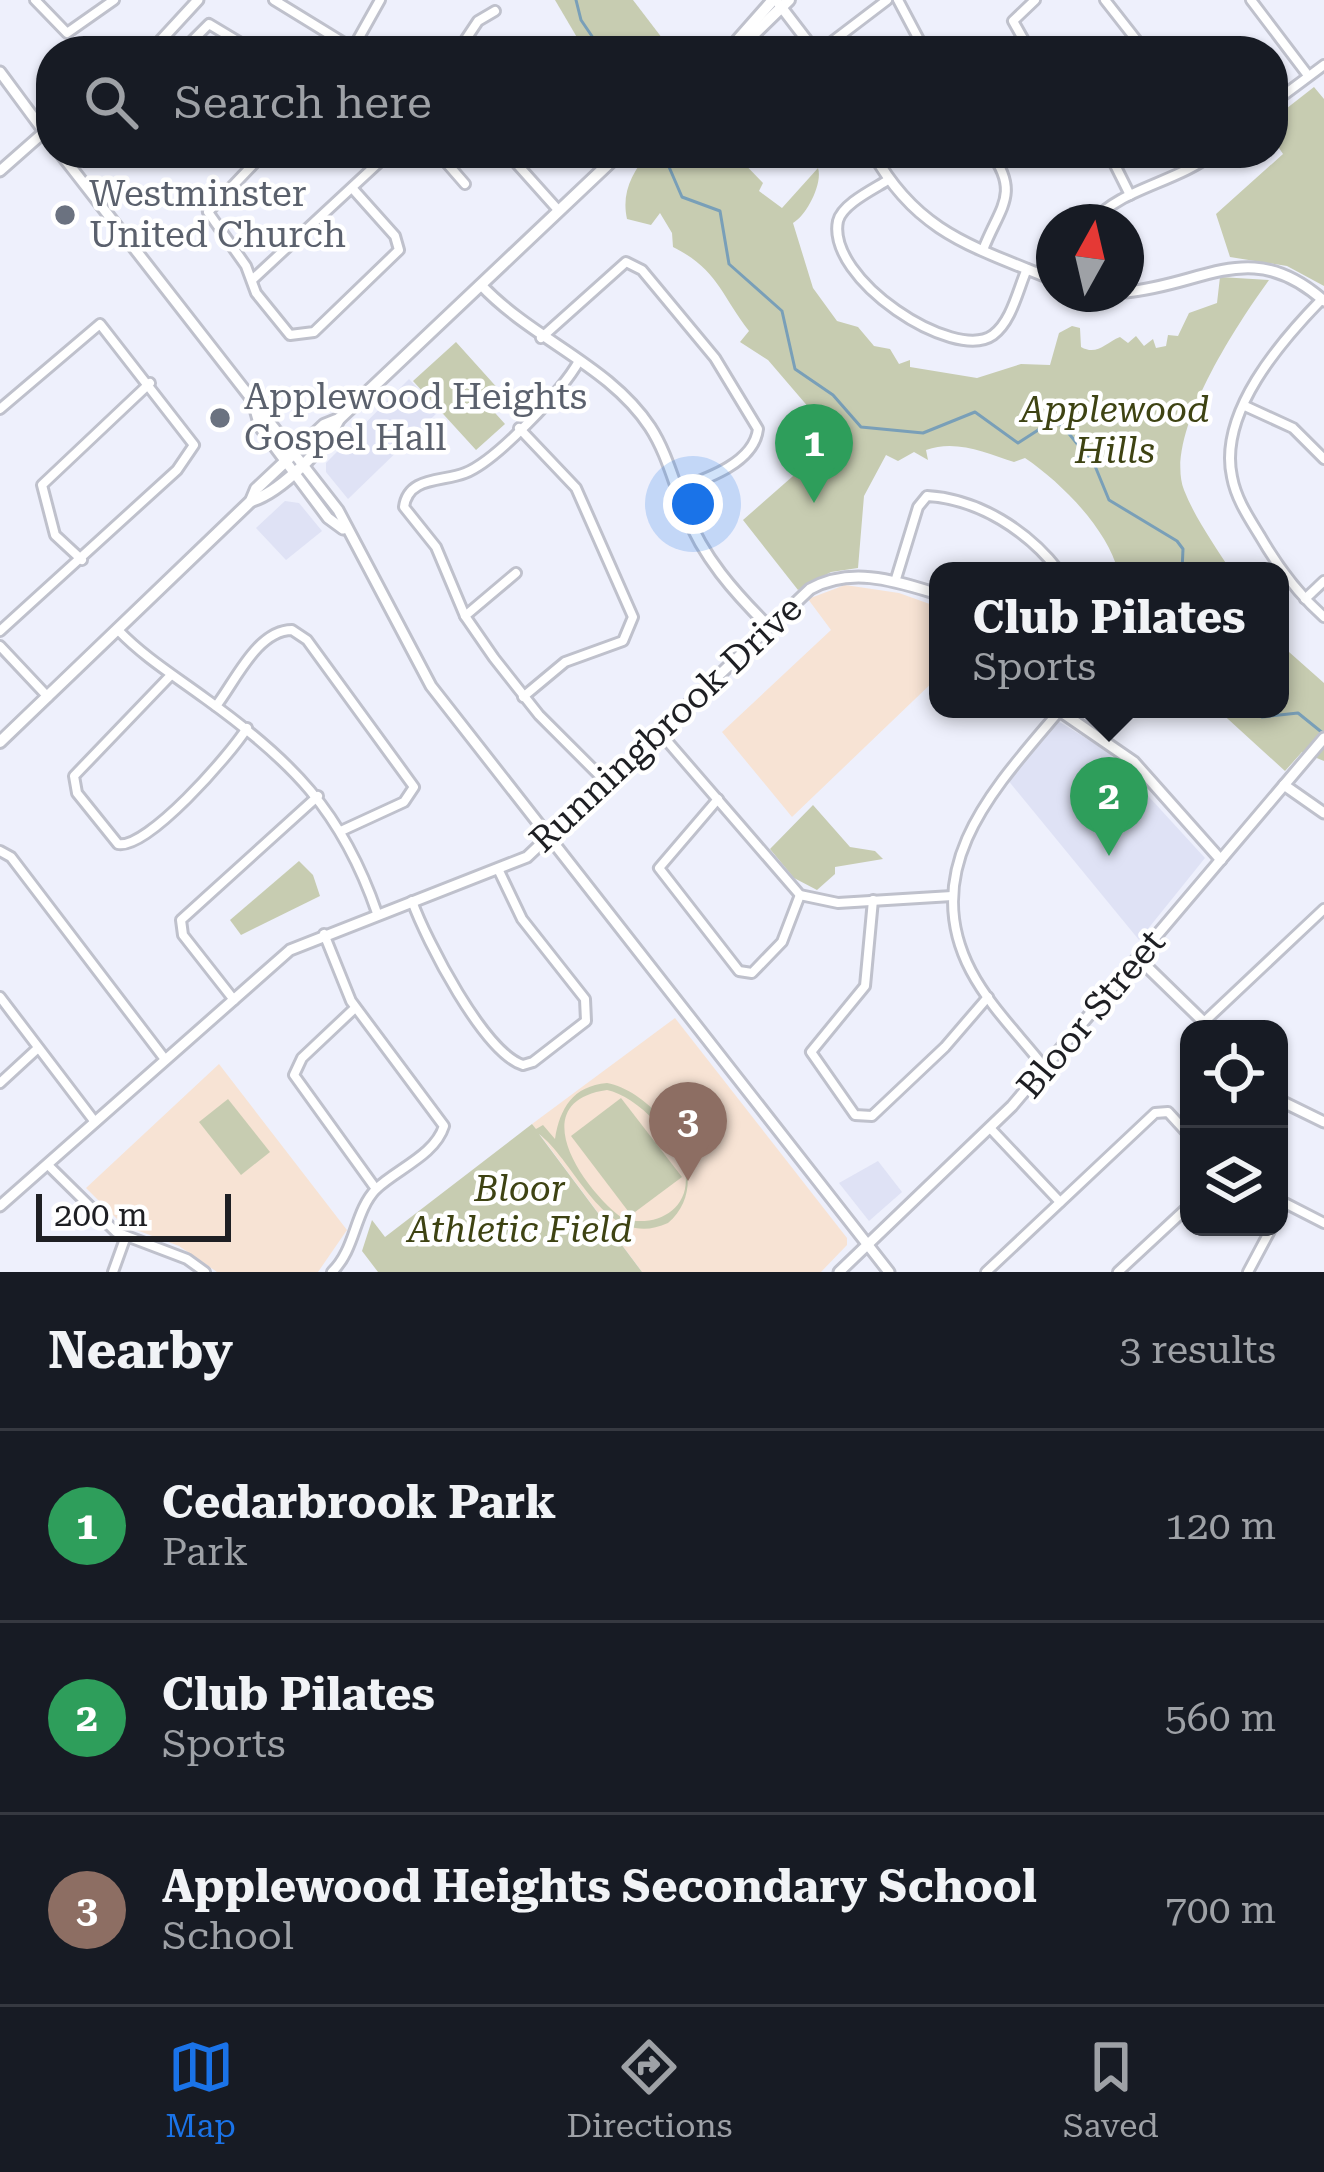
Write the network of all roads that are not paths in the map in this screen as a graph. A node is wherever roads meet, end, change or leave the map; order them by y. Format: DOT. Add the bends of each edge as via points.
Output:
graph roads {
  1 [pos="35,0"];
  2 [pos="114,0"];
  3 [pos="198,0"];
  4 [pos="274,0"];
  5 [pos="380,0"];
  6 [pos="886,0"];
  7 [pos="898,0"];
  8 [pos="1035,0"];
  9 [pos="1105,0"];
  10 [pos="1251,0"];
  11 [pos="780,2"];
  12 [pos="495,11"];
  13 [pos="166,36"];
  14 [pos="197,36"];
  15 [pos="229,36"];
  16 [pos="332,36"];
  17 [pos="361,36"];
  18 [pos="468,36"];
  19 [pos="752,36"];
  20 [pos="806,36"];
  21 [pos="838,36"];
  22 [pos="918,36"];
  23 [pos="1022,36"];
  24 [pos="1133,36"];
  25 [pos="1278,36"];
  26 [pos="1288,49"];
  27 [pos="1324,65"];
  28 [pos="0,72"];
  29 [pos="1307,74"];
  30 [pos="1288,90"];
  31 [pos="36,117"];
  32 [pos="36,143"];
  33 [pos="71,168"];
  34 [pos="248,168"];
  35 [pos="374,168"];
  36 [pos="451,168"];
  37 [pos="521,168"];
  38 [pos="604,168"];
  39 [pos="881,168"];
  40 [pos="1002,168"];
  41 [pos="1116,168"];
  42 [pos="1195,168"];
  43 [pos="0,171"];
  44 [pos="888,180"];
  45 [pos="465,184"];
  46 [pos="353,188"];
  47 [pos="1130,195"];
  48 [pos="1118,204"];
  49 [pos="560,211"];
  50 [pos="982,250"];
  51 [pos="1027,268"];
  52 [pos="1036,272"];
  53 [pos="252,280"];
  54 [pos="481,285"];
  55 [pos="1144,288"];
  56 [pos="1323,300"];
  57 [pos="541,338"];
  58 [pos="579,361"];
  59 [pos="150,383"];
  60 [pos="1245,406"];
  61 [pos="0,409"];
  62 [pos="519,428"];
  63 [pos="1324,460"];
  64 [pos="294,461"];
  65 [pos="677,489"];
  66 [pos="82,560"];
  67 [pos="1051,562"];
  68 [pos="1276,562"];
  69 [pos="516,573"];
  70 [pos="1289,579"];
  71 [pos="1324,581"];
  72 [pos="895,582"];
  73 [pos="929,591"];
  74 [pos="1305,599"];
  75 [pos="466,616"];
  76 [pos="1324,617"];
  77 [pos="766,626"];
  78 [pos="118,630"];
  79 [pos="0,631"];
  80 [pos="0,646"];
  81 [pos="171,675"];
  82 [pos="48,697"];
  83 [pos="524,697"];
  84 [pos="216,706"];
  85 [pos="1053,718"];
  86 [pos="1071,718"];
  87 [pos="247,728"];
  88 [pos="661,734"];
  89 [pos="1322,740"];
  90 [pos="0,742"];
  91 [pos="609,784"];
  92 [pos="1284,785"];
  93 [pos="317,796"];
  94 [pos="718,799"];
  95 [pos="1324,812"];
  96 [pos="341,831"];
  97 [pos="549,838"];
  98 [pos="0,851"];
  99 [pos="1221,860"];
  100 [pos="499,871"];
  101 [pos="800,895"];
  102 [pos="952,896"];
  103 [pos="873,900"];
  104 [pos="412,902"];
  105 [pos="1324,910"];
  106 [pos="376,913"];
  107 [pos="324,932"];
  108 [pos="1138,958"];
  109 [pos="0,997"];
  110 [pos="988,997"];
  111 [pos="234,1000"];
  112 [pos="355,1007"];
  113 [pos="1203,1020"];
  114 [pos="1213,1020"];
  115 [pos="38,1048"];
  116 [pos="164,1058"];
  117 [pos="1045,1068"];
  118 [pos="0,1083"];
  119 [pos="1288,1104"];
  120 [pos="94,1122"];
  121 [pos="1324,1122"];
  122 [pos="990,1128"];
  123 [pos="1183,1128"];
  124 [pos="48,1165"];
  125 [pos="376,1189"];
  126 [pos="1060,1202"];
  127 [pos="1288,1205"];
  128 [pos="0,1206"];
  129 [pos="1180,1214"];
  130 [pos="1324,1223"];
  131 [pos="126,1236"];
  132 [pos="1267,1236"];
  133 [pos="867,1245"];
  134 [pos="113,1272"];
  135 [pos="205,1272"];
  136 [pos="332,1272"];
  137 [pos="839,1272"];
  138 [pos="889,1272"];
  139 [pos="986,1272"];
  140 [pos="1118,1272"];
  141 [pos="1248,1272"];
  1 -- 2 [label="street" via="67,33"];
  3 -- 13 [label="street"];
  4 -- 16 [label="street"];
  5 -- 17 [label="street"];
  6 -- 21 [label="street"];
  7 -- 22 [label="street"];
  8 -- 23 [label="street" via="1013,21"];
  9 -- 24 [label="street"];
  10 -- 25 [label="street"];
  11 -- 19 [label="main road"];
  11 -- 20 [label="street"];
  12 -- 18 [label="street"];
  14 -- 15 [label="street" via="209,24"];
  26 -- 29 [label="street"];
  27 -- 29 [label="street"];
  28 -- 31 [label="street"];
  29 -- 30 [label="street"];
  32 -- 43 [label="street"];
  33 -- 64 [label="street"];
  34 -- 53 [label="street" via="208,212"];
  35 -- 46 [label="street"];
  36 -- 45 [label="street"];
  37 -- 49 [label="street"];
  38 -- 49 [label="main road"];
  39 -- 44 [label="street"];
  40 -- 50 [label="street" via="1009,189"];
  41 -- 47 [label="street"];
  42 -- 47 [label="street"];
  44 -- 50 [label="street" via="920,218"];
  44 -- 51 [label="street" via="849,207 838,228 860,280 899,313 968,340 987,338 1002,326"];
  46 -- 53 [label="street"];
  46 -- 53 [label="street" via="400,247 314,332 285,331"];
  47 -- 48 [label="street"];
  49 -- 54 [label="main road"];
  50 -- 51 [label="street"];
  51 -- 52 [label="street"];
  54 -- 57 [label="street"];
  54 -- 64 [label="main road" via="339,419 324,424"];
  55 -- 56 [label="street" via="1235,266 1276,271"];
  56 -- 60 [label="street" via="1265,363"];
  57 -- 58 [label="street"];
  57 -- 65 [label="street" via="626,262 642,270 715,358 758,429 754,444 730,465"];
  58 -- 62 [label="street"];
  58 -- 65 [label="street" via="650,426"];
  59 -- 61 [label="street" via="100,324"];
  59 -- 66 [label="street" via="42,485 55,535"];
  59 -- 66 [label="street" via="193,452"];
  60 -- 63 [label="street" via="1293,428"];
  60 -- 68 [label="street" via="1231,451 1232,480"];
  62 -- 75 [label="street" via="471,470 425,482 405,498"];
  62 -- 83 [label="street" via="576,488 633,617 622,641 565,662"];
  64 -- 78 [label="main road"];
  64 -- 97 [label="street" via="338,510 431,686"];
  65 -- 77 [label="street" via="711,559"];
  66 -- 79 [label="street"];
  67 -- 72 [label="street" via="997,518 927,496"];
  69 -- 75 [label="street"];
  70 -- 74 [label="street"];
  71 -- 74 [label="street"];
  72 -- 73 [label="street, Runningbrook Drive"];
  72 -- 77 [label="street, Runningbrook Drive" via="852,575 821,582"];
  74 -- 76 [label="street"];
  75 -- 83 [label="street"];
  77 -- 88 [label="street, Runningbrook Drive"];
  78 -- 81 [label="street"];
  78 -- 82 [label="main road"];
  80 -- 82 [label="street"];
  81 -- 84 [label="street"];
  81 -- 87 [label="street" via="74,776 77,793 118,844 142,840"];
  82 -- 90 [label="main road"];
  83 -- 91 [label="street"];
  84 -- 87 [label="street"];
  84 -- 96 [label="street" via="273,635 299,633 414,787 404,802"];
  85 -- 102 [label="street" via="977,812"];
  86 -- 99 [label="street" via="1134,762"];
  87 -- 93 [label="street"];
  88 -- 91 [label="street, Runningbrook Drive"];
  88 -- 94 [label="street"];
  89 -- 92 [label="street, Bloor Street"];
  91 -- 97 [label="street, Runningbrook Drive"];
  92 -- 95 [label="street"];
  92 -- 99 [label="street, Bloor Street"];
  93 -- 96 [label="street"];
  93 -- 111 [label="street" via="181,920 183,935"];
  94 -- 101 [label="street"];
  94 -- 101 [label="street" via="659,868 739,970 752,974 782,943"];
  96 -- 106 [label="street"];
  97 -- 100 [label="street, Runningbrook Drive"];
  97 -- 133 [label="street"];
  98 -- 116 [label="street"];
  99 -- 108 [label="street, Bloor Street"];
  100 -- 104 [label="street, Runningbrook Drive"];
  100 -- 104 [label="street" via="512,903 588,1011 533,1062 509,1058 452,985"];
  101 -- 103 [label="street"];
  102 -- 103 [label="street"];
  102 -- 110 [label="street" via="962,950"];
  103 -- 110 [label="street" via="865,986 811,1052 855,1115 872,1116"];
  104 -- 106 [label="street, Runningbrook Drive"];
  105 -- 114 [label="street"];
  106 -- 107 [label="street, Runningbrook Drive"];
  107 -- 111 [label="street, Runningbrook Drive" via="290,950"];
  107 -- 112 [label="street"];
  108 -- 113 [label="street"];
  108 -- 117 [label="street, Bloor Street"];
  109 -- 115 [label="street"];
  110 -- 117 [label="street"];
  111 -- 116 [label="street, Runningbrook Drive"];
  112 -- 125 [label="street" via="294,1075"];
  112 -- 125 [label="street" via="444,1126 438,1141"];
  115 -- 118 [label="street"];
  115 -- 120 [label="street"];
  116 -- 120 [label="street, Runningbrook Drive"];
  117 -- 122 [label="street, Bloor Street"];
  119 -- 121 [label="street"];
  120 -- 124 [label="street, Runningbrook Drive"];
  122 -- 126 [label="street"];
  122 -- 133 [label="street, Bloor Street"];
  123 -- 126 [label="street" via="1168,1112 1155,1113"];
  124 -- 128 [label="street, Runningbrook Drive"];
  124 -- 131 [label="street"];
  125 -- 136 [label="street"];
  126 -- 139 [label="street"];
  127 -- 130 [label="street"];
  129 -- 140 [label="street"];
  131 -- 134 [label="street"];
  131 -- 135 [label="street"];
  132 -- 141 [label="street"];
  133 -- 137 [label="street, Bloor Street"];
  133 -- 138 [label="street"];
}
